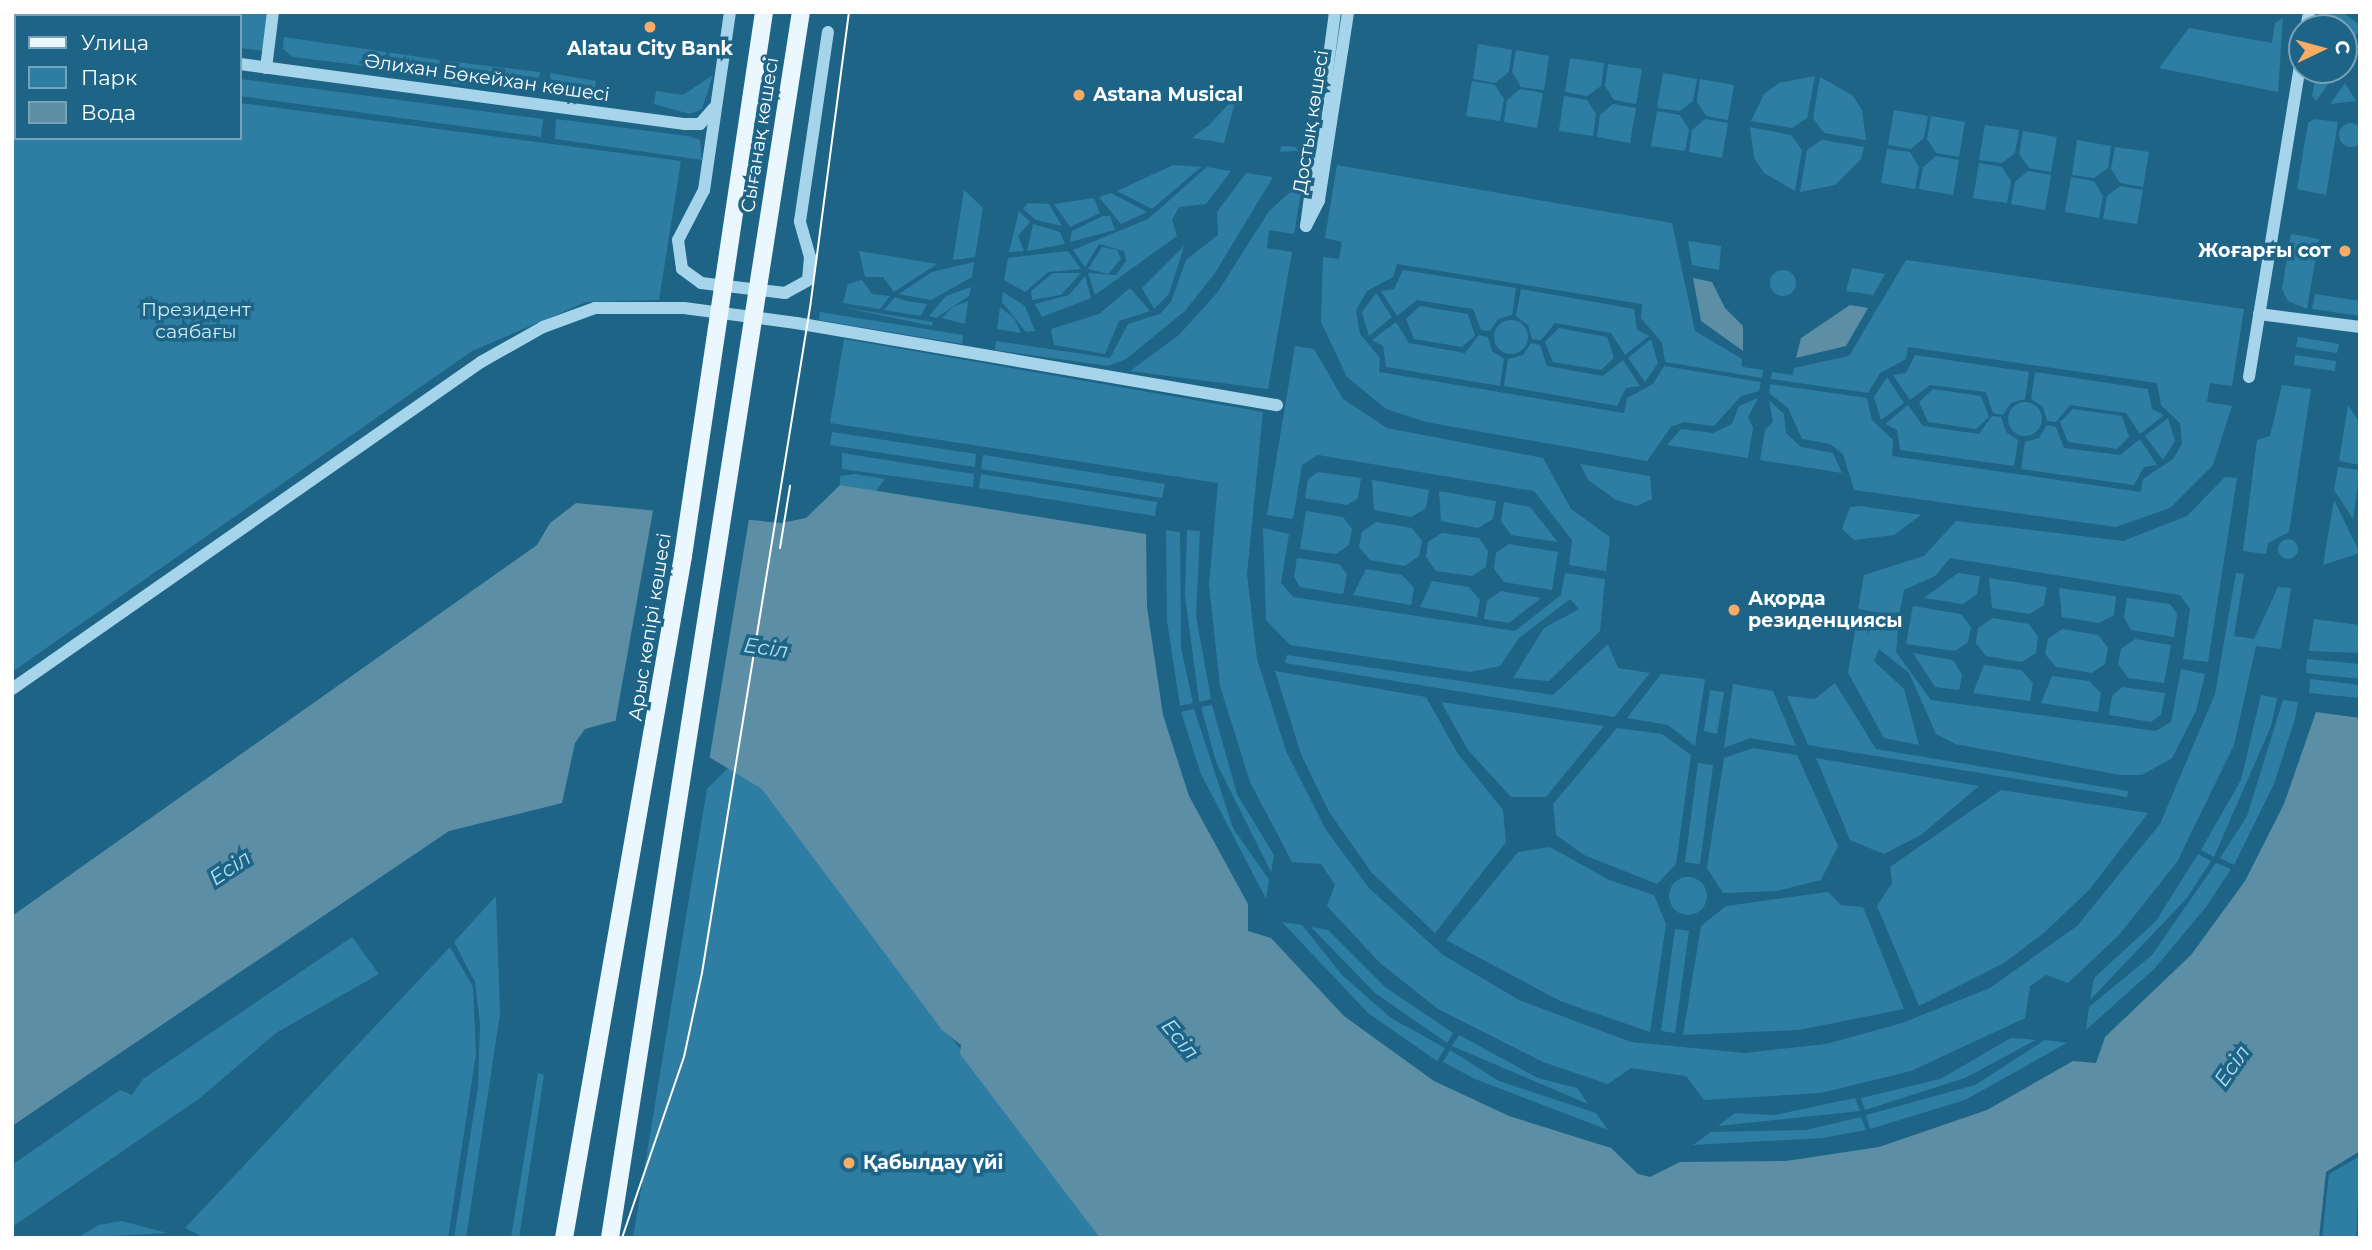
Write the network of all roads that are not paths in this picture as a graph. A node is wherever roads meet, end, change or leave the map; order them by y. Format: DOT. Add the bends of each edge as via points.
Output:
graph roads {
  1 [pos="273,12"];
  2 [pos="730,12"];
  3 [pos="764,12"];
  4 [pos="801,12"];
  5 [pos="1335,12"];
  6 [pos="1348,12"];
  7 [pos="828,32"];
  8 [pos="242,64"];
  9 [pos="267,68"];
  10 [pos="2297,84"];
  11 [pos="717,101"];
  12 [pos="727,260"];
  13 [pos="2259,314"];
  14 [pos="2360,327"];
  15 [pos="2249,377"];
  16 [pos="1277,405"];
  17 [pos="12,689"];
  18 [pos="564,1238"];
  19 [pos="610,1238"];
  1 -- 9 [label="street"];
  2 -- 11 [label="street"];
  3 -- 12 [label="main road, Сығанақ көшесі"];
  4 -- 19 [label="main road, Сығанақ көшесі"];
  5 -- 6 [label="street, Достық көшесі" via="1306,226 1319,200"];
  7 -- 11 [label="street" via="800,222 811,272 795,292 702,283 678,259 678,240 704,190"];
  8 -- 9 [label="street, Әлихан Бөкейхан көшесі"];
  9 -- 11 [label="street, Әлихан Бөкейхан көшесі" via="685,124 700,124"];
  10 -- 13 [label="street"];
  12 -- 18 [label="main road, Арыс көпірі көшесі" via="610,999"];
  13 -- 14 [label="street"];
  13 -- 15 [label="street"];
  16 -- 17 [label="street" via="796,323 671,307 595,308 543,327 481,362"];
}
